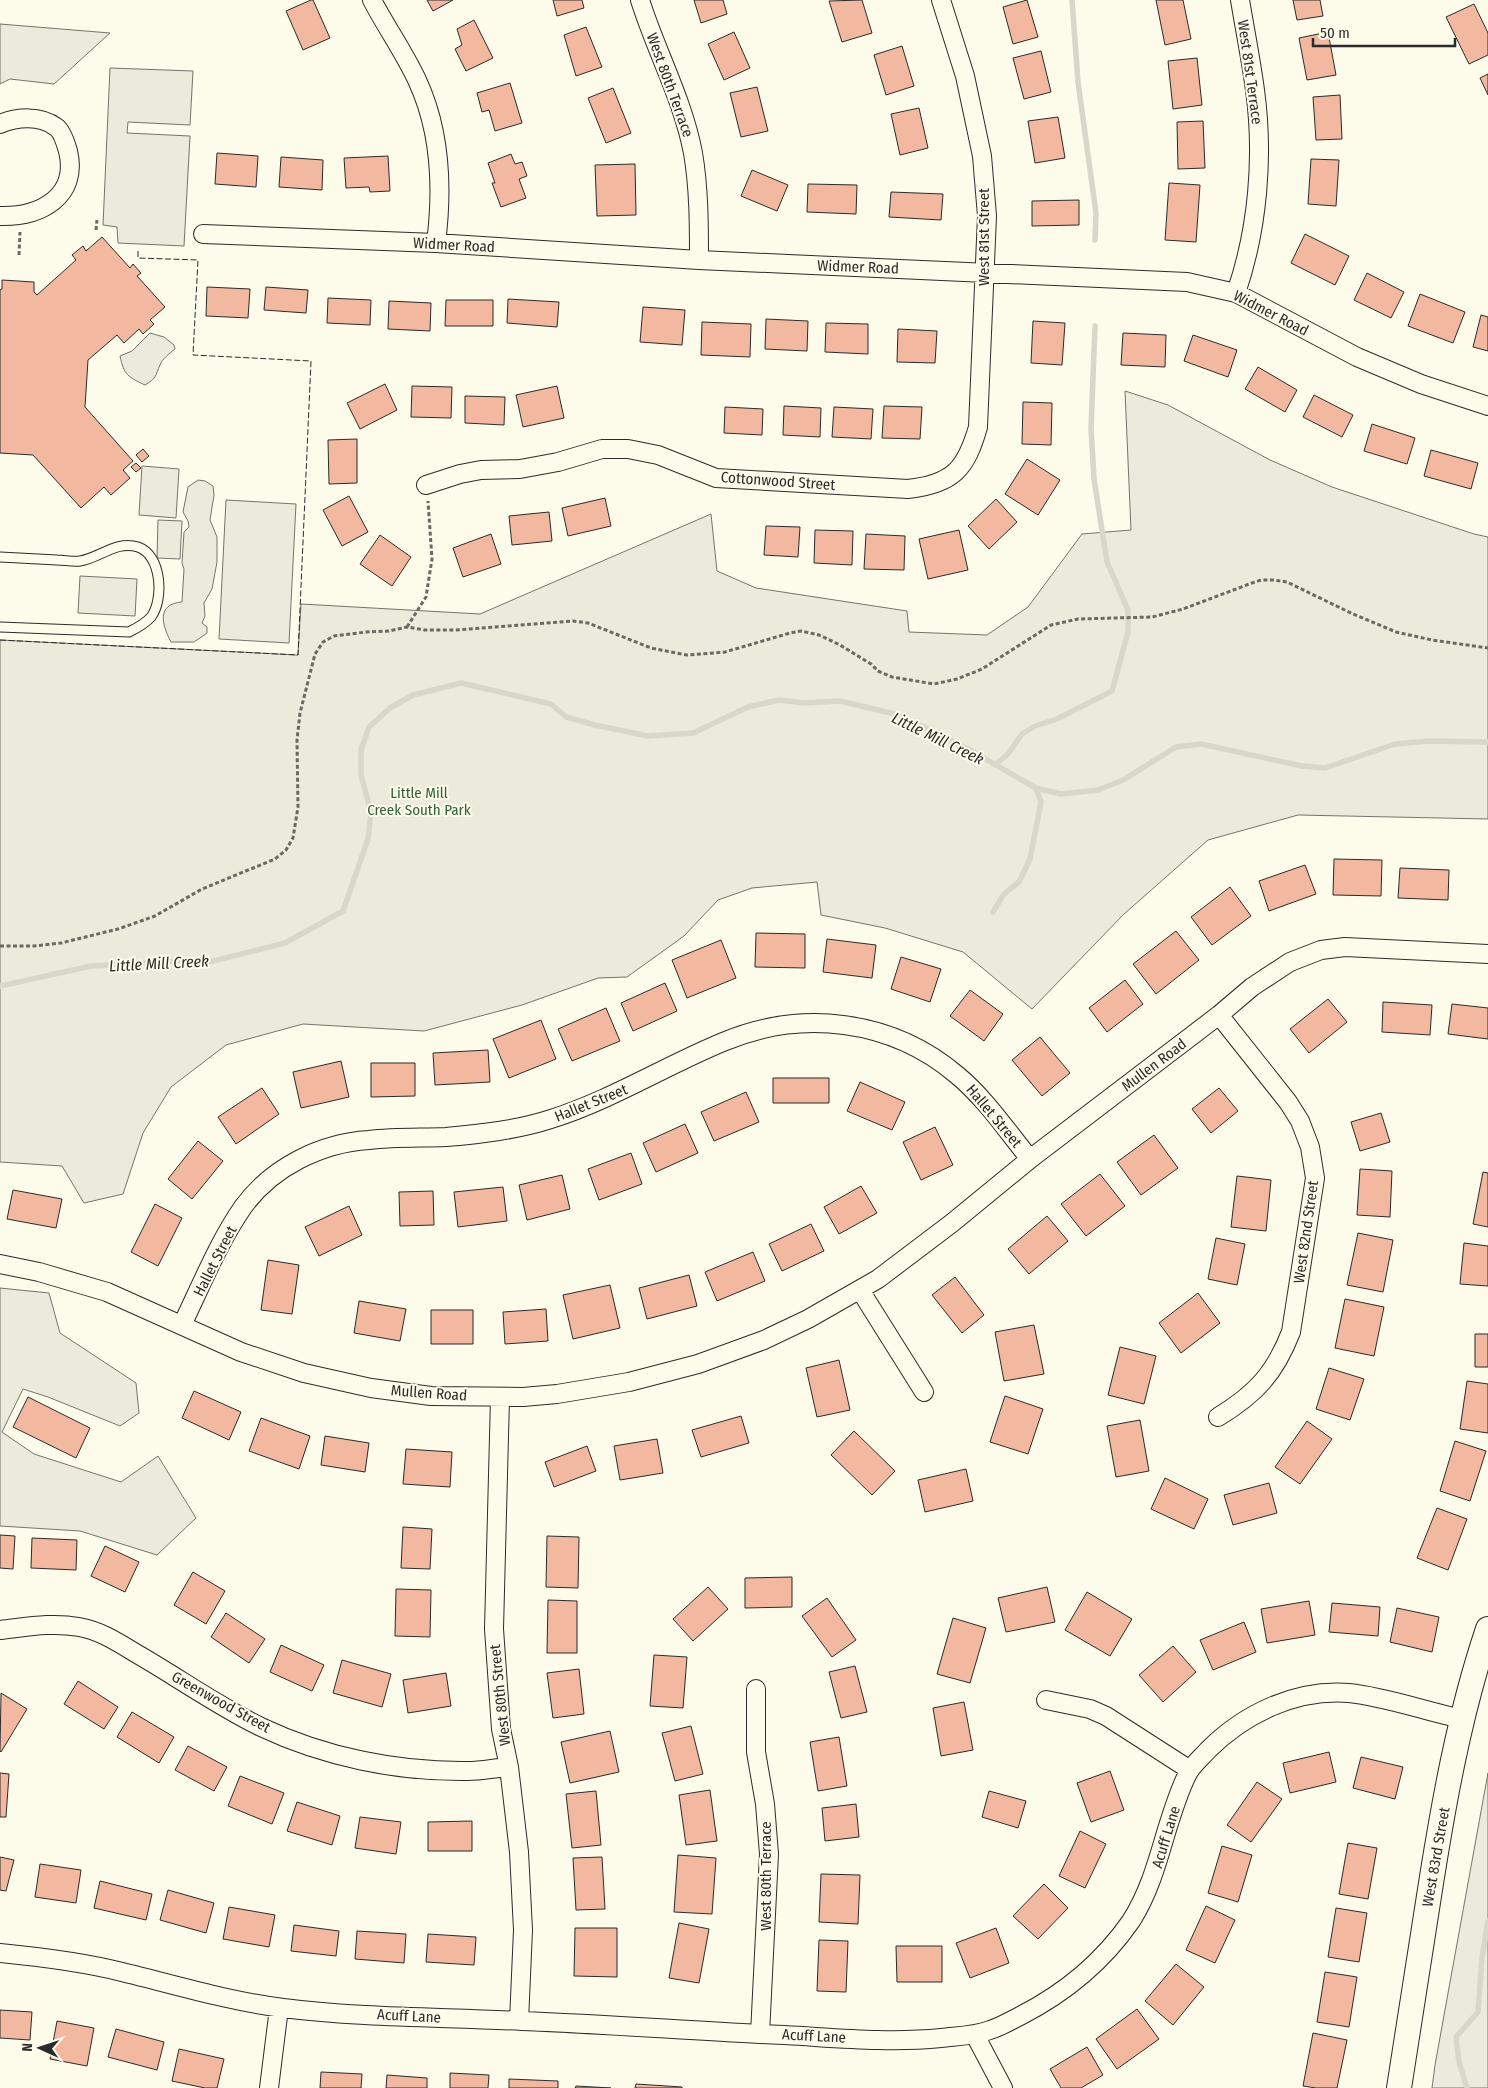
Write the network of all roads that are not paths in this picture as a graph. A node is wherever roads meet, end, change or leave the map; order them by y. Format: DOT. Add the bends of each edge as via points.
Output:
graph roads {
  1 [pos="372,0"];
  2 [pos="640,0"];
  3 [pos="941,0"];
  4 [pos="1240,0"];
  5 [pos="0,124"];
  6 [pos="0,216"];
  7 [pos="202,234"];
  8 [pos="436,244"];
  9 [pos="699,260"];
  10 [pos="986,272"];
  11 [pos="1236,292"];
  12 [pos="1488,406"];
  13 [pos="956,474"];
  14 [pos="426,485"];
  15 [pos="0,557"];
  16 [pos="0,627"];
  17 [pos="1488,954"];
  18 [pos="1219,1015"];
  19 [pos="1030,1159"];
  20 [pos="0,1264"];
  21 [pos="860,1290"];
  22 [pos="182,1325"];
  23 [pos="924,1392"];
  24 [pos="500,1398"];
  25 [pos="1218,1417"];
  26 [pos="1488,1629"];
  27 [pos="0,1630"];
  28 [pos="756,1689"];
  29 [pos="1046,1700"];
  30 [pos="1462,1719"];
  31 [pos="509,1767"];
  32 [pos="1190,1770"];
  33 [pos="0,1953"];
  34 [pos="280,2008"];
  35 [pos="518,2020"];
  36 [pos="760,2034"];
  37 [pos="975,2035"];
  38 [pos="269,2088"];
  39 [pos="1003,2088"];
  40 [pos="1399,2088"];
  1 -- 8 [label="street" via="416,78 429,112 436,140 440,182"];
  2 -- 9 [label="street, West 80th Terrace" via="682,111 693,152"];
  3 -- 10 [label="street, West 81st Street" via="965,76 982,156 987,216"];
  4 -- 11 [label="street, West 81st Terrace" via="1259,137 1258,184 1250,239"];
  5 -- 6 [label="street" via="25,118 57,127 67,145 71,166 66,184 53,203 38,212"];
  7 -- 8 [label="street, Widmer Road"];
  8 -- 9 [label="street, Widmer Road"];
  9 -- 10 [label="street, Widmer Road"];
  10 -- 11 [label="street, Widmer Road" via="1187,282"];
  10 -- 13 [label="street, West 81st Street" via="978,427 971,452"];
  11 -- 12 [label="street, Widmer Road" via="1357,357 1421,384"];
  13 -- 14 [label="street, Cottonwood Street" via="930,487 908,490 740,480 716,478 658,455 628,448 602,449 520,469 480,470"];
  15 -- 16 [label="lane" via="80,561 112,548 139,547 150,555 158,568 158,600 152,616 129,632"];
  17 -- 18 [label="street, Mullen Road" via="1345,947 1321,950 1268,975"];
  18 -- 19 [label="street, Mullen Road"];
  18 -- 25 [label="street, West 82nd Street" via="1300,1121 1310,1147 1315,1178 1291,1332 1282,1356 1262,1384 1241,1403"];
  19 -- 21 [label="street, Mullen Road" via="952,1223"];
  19 -- 22 [label="street, Hallet Street" via="973,1089 924,1052 887,1034 846,1024 785,1024 750,1031 721,1042 609,1097 551,1120 497,1132 368,1140 313,1153 283,1169 244,1206"];
  20 -- 22 [label="street, Mullen Road" via="107,1292"];
  21 -- 23 [label="street"];
  21 -- 24 [label="street, Mullen Road" via="764,1340 698,1364 629,1382 557,1394"];
  22 -- 24 [label="street, Mullen Road" via="241,1352 304,1373 414,1394"];
  24 -- 31 [label="street, West 80th Street" via="494,1629 501,1730"];
  26 -- 30 [label="street, West 83rd Street"];
  27 -- 31 [label="street, Greenwood Street" via="50,1623 81,1627 105,1635 262,1728 314,1748 370,1763 428,1770 469,1771"];
  28 -- 36 [label="street, West 80th Terrace" via="756,1752 769,1854"];
  29 -- 32 [label="street" via="1090,1709 1106,1716"];
  30 -- 32 [label="street, Acuff Lane" via="1349,1694 1308,1696 1278,1704 1245,1720 1213,1745"];
  30 -- 40 [label="street, West 83rd Street" via="1439,1835"];
  31 -- 35 [label="street, West 80th Street" via="520,1852 523,1930"];
  32 -- 37 [label="street, Acuff Lane" via="1169,1822 1152,1881 1132,1919 1105,1954 1082,1977 1047,2002 992,2030"];
  33 -- 34 [label="street, Acuff Lane" via="101,1967 208,1995"];
  34 -- 35 [label="street, Acuff Lane" via="325,2013"];
  34 -- 38 [label="street"];
  35 -- 36 [label="street, Acuff Lane"];
  36 -- 37 [label="street, Acuff Lane" via="908,2041"];
  37 -- 39 [label="street"];
}
